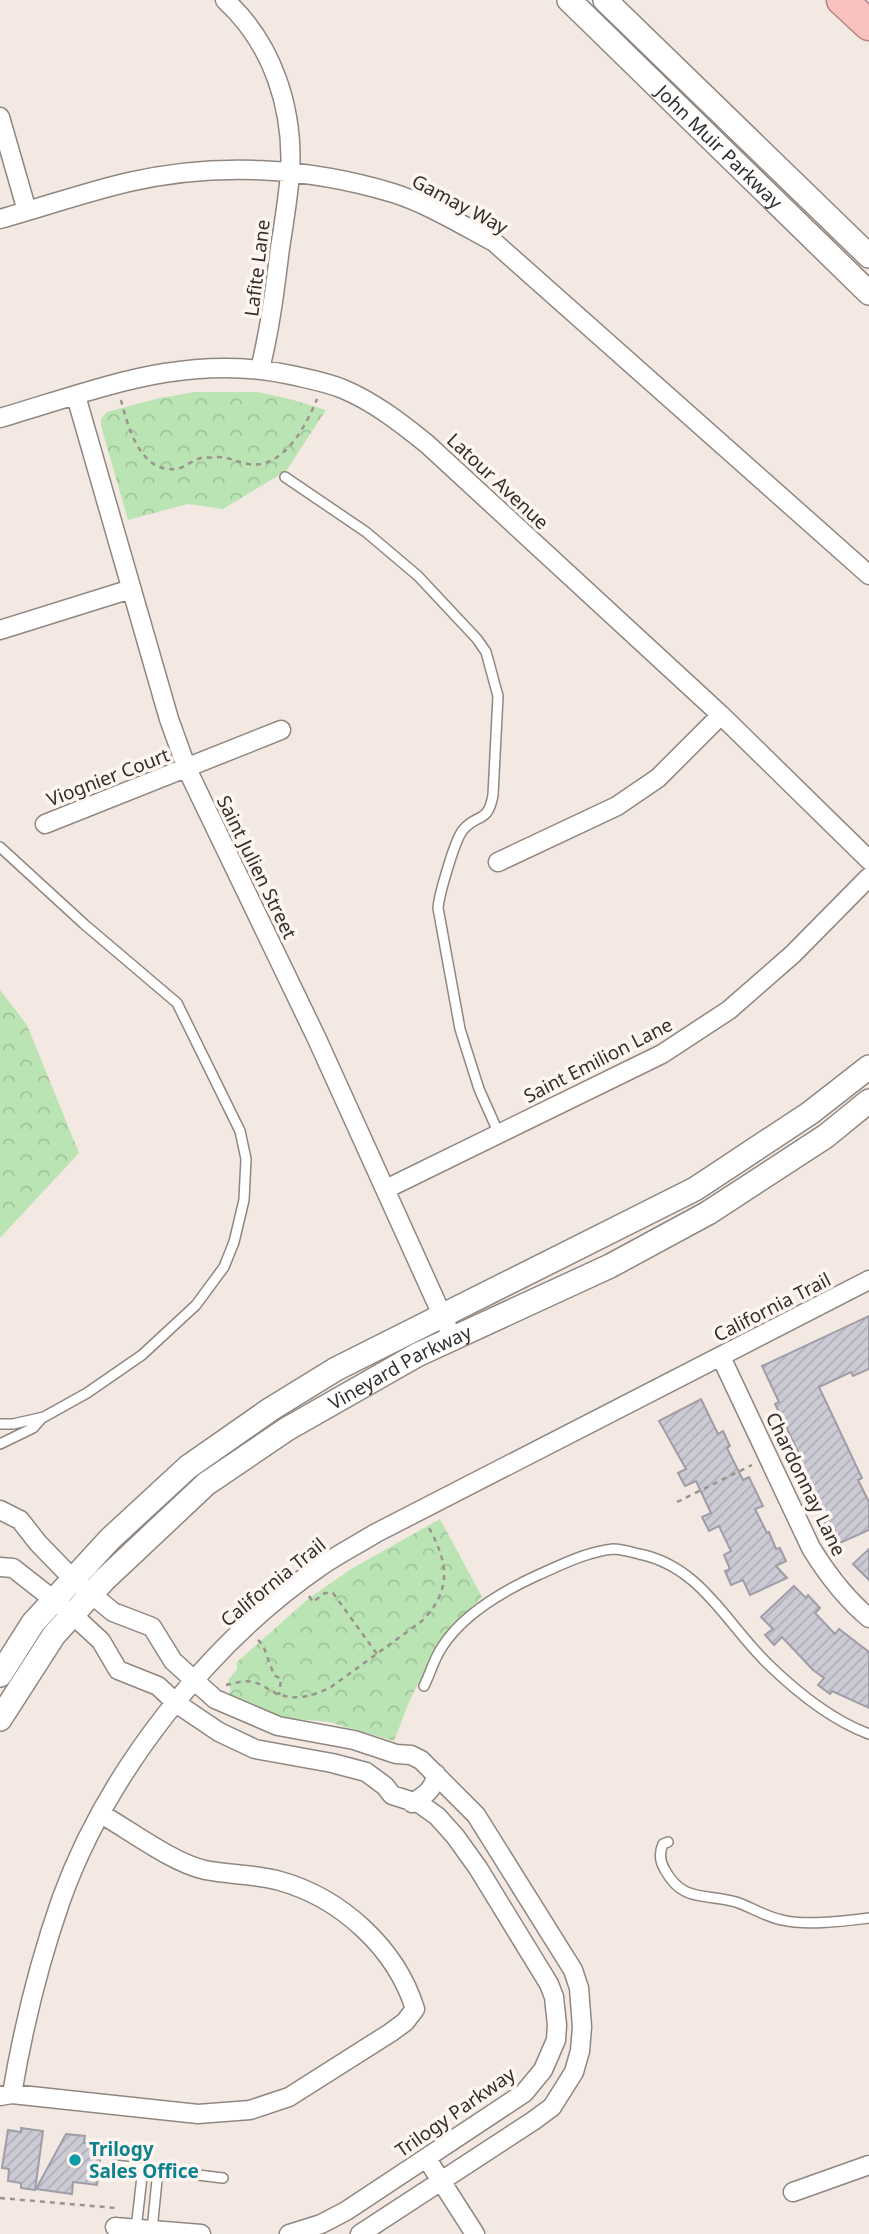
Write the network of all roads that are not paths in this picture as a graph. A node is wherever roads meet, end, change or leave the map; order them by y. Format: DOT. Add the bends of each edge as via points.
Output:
graph roads {
  1 [pos="225,0"];
  2 [pos="569,0"];
  3 [pos="605,0"];
  4 [pos="842,0"];
  5 [pos="869,25"];
  6 [pos="0,117"];
  7 [pos="290,172"];
  8 [pos="27,211"];
  9 [pos="0,219"];
  10 [pos="869,256"];
  11 [pos="869,293"];
  12 [pos="260,369"];
  13 [pos="76,396"];
  14 [pos="0,418"];
  15 [pos="285,477"];
  16 [pos="869,575"];
  17 [pos="131,589"];
  18 [pos="0,629"];
  19 [pos="721,715"];
  20 [pos="281,730"];
  21 [pos="187,769"];
  22 [pos="45,824"];
  23 [pos="0,847"];
  24 [pos="869,860"];
  25 [pos="498,862"];
  26 [pos="869,877"];
  27 [pos="869,1067"];
  28 [pos="869,1101"];
  29 [pos="499,1134"];
  30 [pos="386,1189"];
  31 [pos="869,1280"];
  32 [pos="442,1316"];
  33 [pos="453,1338"];
  34 [pos="721,1357"];
  35 [pos="44,1417"];
  36 [pos="0,1424"];
  37 [pos="0,1444"];
  38 [pos="0,1510"];
  39 [pos="0,1567"];
  40 [pos="72,1578"];
  41 [pos="92,1594"];
  42 [pos="54,1599"];
  43 [pos="73,1615"];
  44 [pos="869,1618"];
  45 [pos="0,1675"];
  46 [pos="196,1680"];
  47 [pos="424,1686"];
  48 [pos="176,1703"];
  49 [pos="0,1719"];
  50 [pos="869,1734"];
  51 [pos="436,1774"];
  52 [pos="412,1803"];
  53 [pos="102,1814"];
  54 [pos="668,1842"];
  55 [pos="869,1918"];
  56 [pos="4,2093"];
  57 [pos="427,2159"];
  58 [pos="114,2165"];
  59 [pos="869,2165"];
  60 [pos="143,2168"];
  61 [pos="158,2170"];
  62 [pos="223,2178"];
  63 [pos="442,2182"];
  64 [pos="793,2192"];
  65 [pos="114,2227"];
  66 [pos="144,2229"];
  67 [pos="201,2234"];
  68 [pos="289,2234"];
  69 [pos="360,2234"];
  70 [pos="475,2234"];
  1 -- 7 [label="street, Lafite Lane" via="259,40 280,83"];
  2 -- 11 [label="street, John Muir Parkway"];
  3 -- 10 [label="street, John Muir Parkway"];
  4 -- 5 [label="highway"];
  6 -- 8 [label="street"];
  7 -- 8 [label="street, Gamay Way" via="187,172 129,182"];
  7 -- 12 [label="street, Lafite Lane" via="270,330"];
  7 -- 16 [label="street, Gamay Way" via="395,194 494,242"];
  8 -- 9 [label="street, Gamay Way"];
  12 -- 13 [label="street, Latour Avenue" via="174,370"];
  12 -- 19 [label="street, Latour Avenue" via="341,388 395,419"];
  13 -- 14 [label="street, Latour Avenue"];
  13 -- 17 [label="street, Saint Julien Street"];
  15 -- 29 [label="lane" via="366,532 418,576 486,652 498,695 491,809 463,830 438,908 460,1030"];
  17 -- 18 [label="street"];
  17 -- 21 [label="street, Saint Julien Street"];
  19 -- 24 [label="street, Latour Avenue"];
  19 -- 25 [label="street" via="658,778 617,806"];
  20 -- 21 [label="street, Viognier Court"];
  21 -- 22 [label="street, Viognier Court"];
  21 -- 30 [label="street, Saint Julien Street"];
  23 -- 35 [label="lane" via="177,1003 240,1131 246,1159 244,1200 234,1241 224,1267 196,1305 142,1355"];
  26 -- 29 [label="street, Saint Emilion Lane" via="729,1010 662,1054"];
  27 -- 32 [label="street, Vineyard Parkway" via="810,1113 695,1189"];
  28 -- 33 [label="street, Vineyard Parkway" via="826,1136 708,1213 610,1266"];
  29 -- 30 [label="street, Saint Emilion Lane"];
  30 -- 32 [label="street, Saint Julien Street"];
  31 -- 34 [label="street, California Trail"];
  32 -- 33 [label="street, Saint Julien Street"];
  32 -- 40 [label="street, Vineyard Parkway" via="325,1376 188,1467"];
  33 -- 41 [label="street, Vineyard Parkway" via="286,1429 206,1484"];
  34 -- 44 [label="street, Chardonnay Lane" via="818,1559"];
  34 -- 46 [label="street, California Trail" via="376,1533 299,1584 246,1628"];
  35 -- 36 [label="lane"];
  35 -- 37 [label="lane" via="33,1428"];
  38 -- 40 [label="street" via="20,1520"];
  39 -- 42 [label="street, Trilogy Parkway" via="13,1568"];
  40 -- 41 [label="street"];
  40 -- 42 [label="street, Vineyard Parkway"];
  41 -- 43 [label="street, Vineyard Parkway"];
  41 -- 46 [label="street" via="119,1615 152,1627 173,1661"];
  42 -- 43 [label="street, Trilogy Parkway"];
  42 -- 45 [label="street, Vineyard Parkway"];
  43 -- 48 [label="street, Trilogy Parkway" via="101,1641 118,1670 158,1686"];
  43 -- 49 [label="street, Vineyard Parkway" via="54,1635"];
  46 -- 48 [label="street, California Trail"];
  46 -- 51 [label="street" via="215,1699 265,1722 411,1755"];
  47 -- 50 [label="lane" via="442,1647 489,1600 585,1554 616,1549 671,1563 685,1572 767,1664 814,1706"];
  48 -- 52 [label="street, Trilogy Parkway" via="255,1749 366,1772 392,1795"];
  48 -- 53 [label="street, California Trail"];
  51 -- 52 [label="street" via="428,1793"];
  51 -- 63 [label="street" via="476,1815 573,1970 582,2005 574,2072 552,2107"];
  52 -- 57 [label="street, Trilogy Parkway" via="437,1816 478,1868 549,1984 557,2025 556,2040 543,2070 524,2093"];
  53 -- 56 [label="street, California Trail" via="62,1898"];
  53 -- 56 [label="street" via="185,1863 278,1881 337,1906 366,1931 398,1973 415,2009 390,2033 289,2097 250,2109 198,2114"];
  54 -- 55 [label="lane" via="661,1848 663,1867 687,1894 733,1901 782,1920"];
  57 -- 63 [label="street"];
  57 -- 68 [label="street, Trilogy Parkway" via="333,2219"];
  58 -- 60 [label="lane"];
  59 -- 64 [label="street"];
  60 -- 61 [label="lane"];
  60 -- 66 [label="lane"];
  61 -- 62 [label="lane"];
  61 -- 66 [label="lane"];
  63 -- 69 [label="street"];
  63 -- 70 [label="street"];
  65 -- 66 [label="street"];
  66 -- 67 [label="street"];
}
